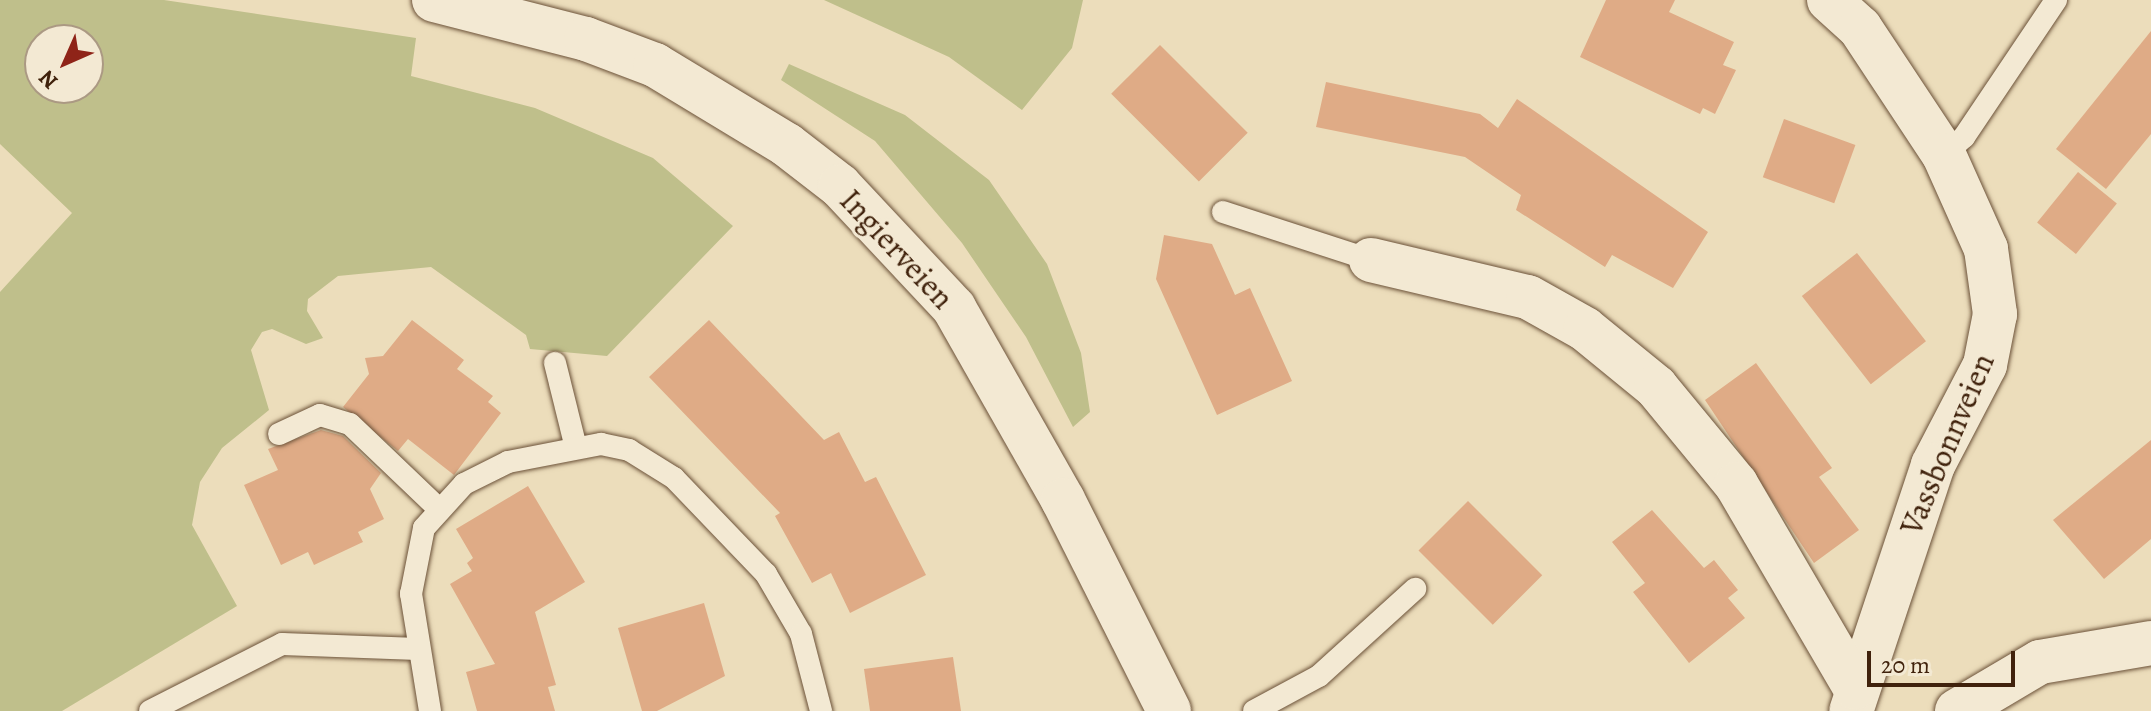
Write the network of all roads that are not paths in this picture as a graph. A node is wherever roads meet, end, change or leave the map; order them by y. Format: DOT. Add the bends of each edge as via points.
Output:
graph roads {
  1 [pos="434,0"];
  2 [pos="1829,0"];
  3 [pos="2056,0"];
  4 [pos="1944,155"];
  5 [pos="1223,212"];
  6 [pos="1371,260"];
  7 [pos="555,363"];
  8 [pos="279,434"];
  9 [pos="575,444"];
  10 [pos="438,508"];
  11 [pos="1415,589"];
  12 [pos="2151,643"];
  13 [pos="418,649"];
  14 [pos="1853,700"];
  15 [pos="150,711"];
  16 [pos="430,711"];
  17 [pos="821,711"];
  18 [pos="1169,711"];
  19 [pos="1254,711"];
  20 [pos="1957,711"];
  1 -- 18 [label="street, Ingierveien" via="586,39 655,65 787,145 840,186 954,308 1063,500"];
  2 -- 4 [label="street, Vassbonnveien" via="1860,28"];
  3 -- 4 [label="lane" via="1964,137"];
  4 -- 14 [label="street, Vassbonnveien" via="1986,249 1995,314 1985,365 1933,465"];
  5 -- 6 [label="lane"];
  6 -- 14 [label="street, Vassbonnveien" via="1528,297 1585,329 1656,387 1736,484"];
  7 -- 9 [label="lane"];
  8 -- 10 [label="lane" via="320,415 350,424"];
  9 -- 10 [label="lane" via="508,462"];
  9 -- 17 [label="lane" via="629,450 654,461 740,543 786,603"];
  10 -- 13 [label="lane" via="412,566"];
  11 -- 19 [label="lane" via="1319,676"];
  12 -- 20 [label="street" via="2040,662"];
  13 -- 15 [label="lane" via="282,644"];
  13 -- 16 [label="lane"];
}
